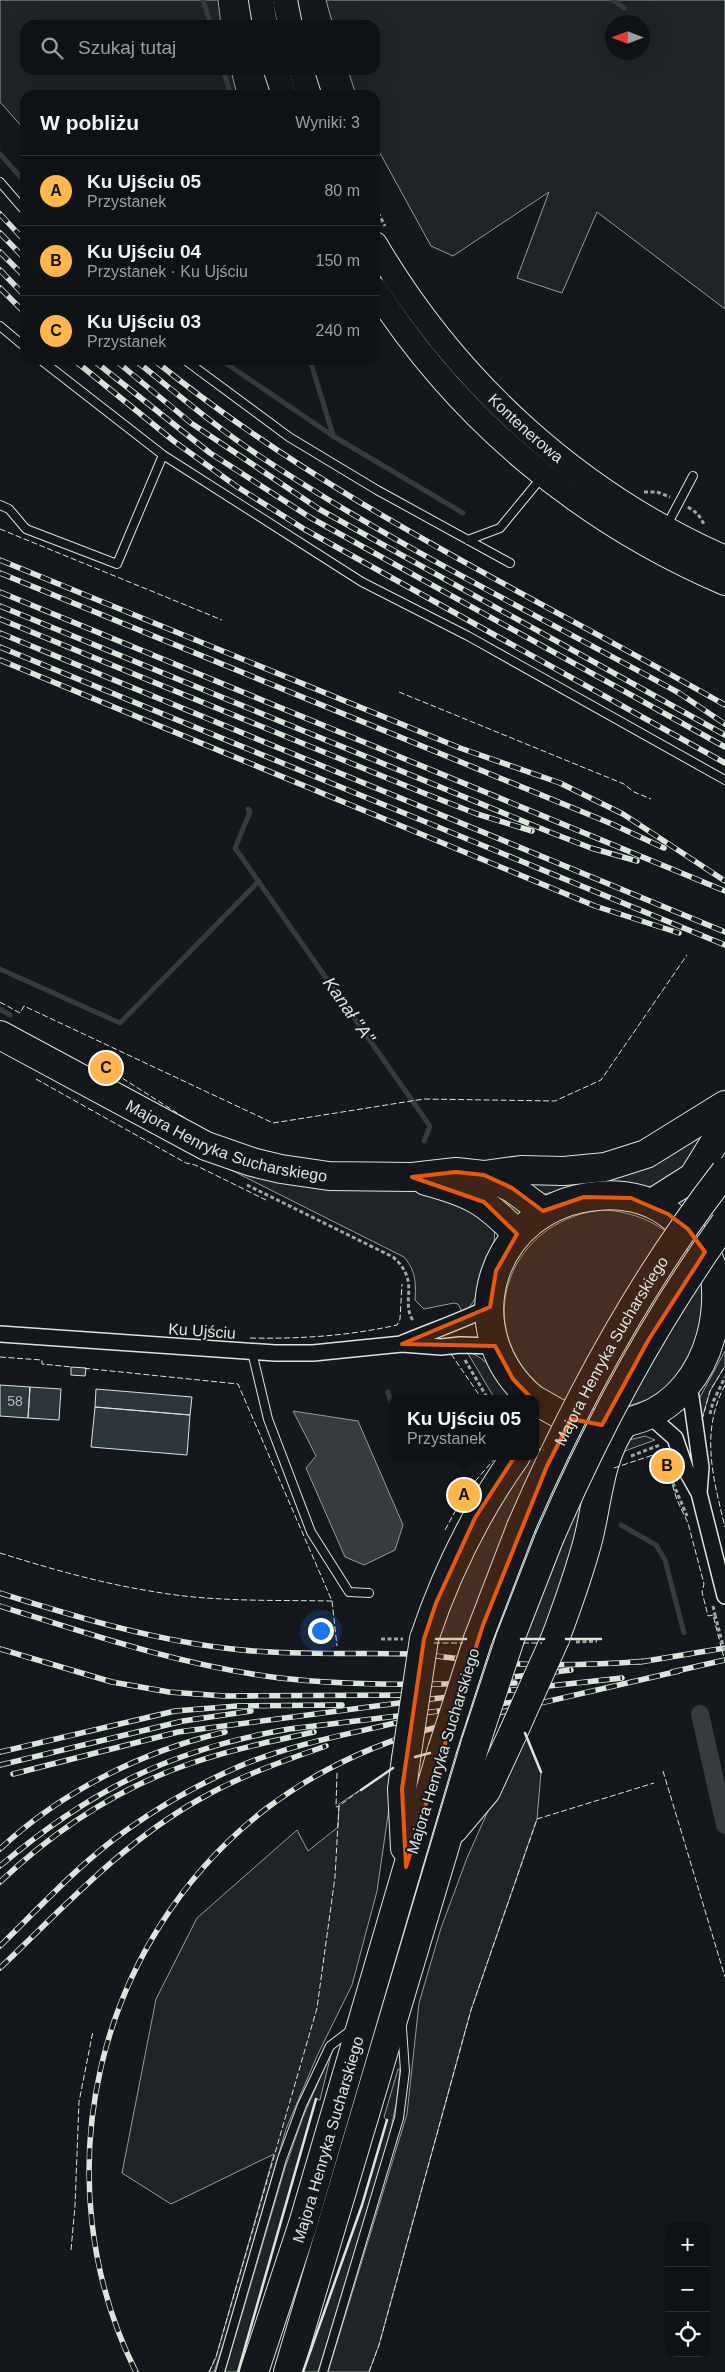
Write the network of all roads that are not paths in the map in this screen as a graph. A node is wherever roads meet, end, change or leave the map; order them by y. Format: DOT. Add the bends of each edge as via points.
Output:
graph roads {
  1 [pos="261,0"];
  2 [pos="285,0"];
  3 [pos="265,20"];
  4 [pos="289,20"];
  5 [pos="278,75"];
  6 [pos="303,75"];
  7 [pos="282,90"];
  8 [pos="308,90"];
  9 [pos="0,182"];
  10 [pos="20,205"];
  11 [pos="381,236"];
  12 [pos="380,297"];
  13 [pos="0,326"];
  14 [pos="20,343"];
  15 [pos="47,365"];
  16 [pos="192,365"];
  17 [pos="163,455"];
  18 [pos="543,476"];
  19 [pos="693,476"];
  20 [pos="0,505"];
  21 [pos="660,539"];
  22 [pos="468,540"];
  23 [pos="725,558"];
  24 [pos="510,563"];
  25 [pos="725,583"];
  26 [pos="725,780"];
  27 [pos="0,1035"];
  28 [pos="725,1105"];
  29 [pos="725,1125"];
  30 [pos="725,1172"];
  31 [pos="484,1175"];
  32 [pos="412,1177"];
  33 [pos="652,1203"];
  34 [pos="543,1211"];
  35 [pos="725,1223"];
  36 [pos="517,1234"];
  37 [pos="722,1299"];
  38 [pos="490,1307"];
  39 [pos="0,1334"];
  40 [pos="402,1344"];
  41 [pos="495,1346"];
  42 [pos="252,1352"];
  43 [pos="690,1390"];
  44 [pos="529,1395"];
  45 [pos="539,1403"];
  46 [pos="651,1417"];
  47 [pos="624,1423"];
  48 [pos="513,1460"];
  49 [pos="699,1493"];
  50 [pos="369,1594"];
  51 [pos="725,1596"];
  52 [pos="448,1835"];
  53 [pos="406,1867"];
  54 [pos="399,2001"];
  55 [pos="361,2023"];
  56 [pos="220,2372"];
  57 [pos="254,2372"];
  58 [pos="288,2372"];
  59 [pos="323,2372"];
  1 -- 3 [label="main road"];
  2 -- 4 [label="main road"];
  5 -- 7 [label="main road"];
  6 -- 8 [label="main road"];
  9 -- 10 [label="lane"];
  11 -- 21 [label="main road, Kontenerowa" via="407,295 454,356 537,439"];
  12 -- 18 [label="main road, Kontenerowa" via="449,387"];
  13 -- 14 [label="lane"];
  15 -- 17 [label="lane"];
  16 -- 22 [label="lane" via="289,436"];
  17 -- 20 [label="lane" via="117,564 26,529 10,509"];
  17 -- 26 [label="lane" via="362,582 468,636"];
  18 -- 21 [label="main road, Kontenerowa" via="590,510"];
  18 -- 22 [label="lane" via="500,528"];
  19 -- 21 [label="lane"];
  21 -- 23 [label="main road, Kontenerowa"];
  21 -- 25 [label="main road, Kontenerowa"];
  22 -- 24 [label="lane"];
  27 -- 32 [label="highway, Majora Henryka Sucharskiego" via="206,1146 252,1162 329,1176"];
  28 -- 31 [label="highway" via="646,1154 605,1167 564,1171 521,1170"];
  29 -- 33 [label="highway" via="693,1177"];
  30 -- 53 [label="highway, Majora Henryka Sucharskiego, bridge" via="634,1306 600,1363 547,1466 478,1639"];
  31 -- 32 [label="highway, Majora Henryka Sucharskiego" via="456,1172"];
  31 -- 34 [label="highway, Majora Henryka Sucharskiego" via="512,1188"];
  32 -- 36 [label="highway, Majora Henryka Sucharskiego" via="456,1189 484,1202"];
  33 -- 34 [label="highway" via="609,1195 584,1197"];
  33 -- 37 [label="highway" via="688,1229 699,1242 714,1271"];
  34 -- 36 [label="highway"];
  35 -- 52 [label="highway, Majora Henryka Sucharskiego, bridge" via="679,1291 624,1383 571,1487 510,1639"];
  36 -- 38 [label="highway" via="502,1255 496,1271"];
  37 -- 43 [label="highway" via="711,1353"];
  38 -- 40 [label="street, Ku Ujściu"];
  38 -- 41 [label="highway"];
  39 -- 42 [label="street, Ku Ujściu"];
  40 -- 41 [label="street, Ku Ujściu"];
  40 -- 42 [label="street, Ku Ujściu" via="313,1353"];
  41 -- 44 [label="highway" via="513,1379"];
  42 -- 50 [label="lane" via="268,1419 311,1532 349,1592"];
  43 -- 46 [label="highway"];
  43 -- 49 [label="street" via="701,1467"];
  45 -- 47 [label="highway" via="564,1417 582,1422 600,1425"];
  46 -- 47 [label="highway"];
  46 -- 49 [label="street" via="675,1438 686,1470"];
  47 -- 52 [label="highway, bridge" via="606,1456 562,1640 486,1792"];
  48 -- 53 [label="highway, bridge" via="476,1518 418,1639 402,1789"];
  49 -- 51 [label="street"];
  52 -- 54 [label="highway, Majora Henryka Sucharskiego"];
  53 -- 55 [label="highway, Majora Henryka Sucharskiego"];
  54 -- 58 [label="highway, Majora Henryka Sucharskiego"];
  54 -- 59 [label="lane" via="405,2071 399,2118"];
  55 -- 56 [label="lane" via="330,2046 302,2105 282,2159"];
  55 -- 57 [label="highway, Majora Henryka Sucharskiego" via="303,2224"];
}
